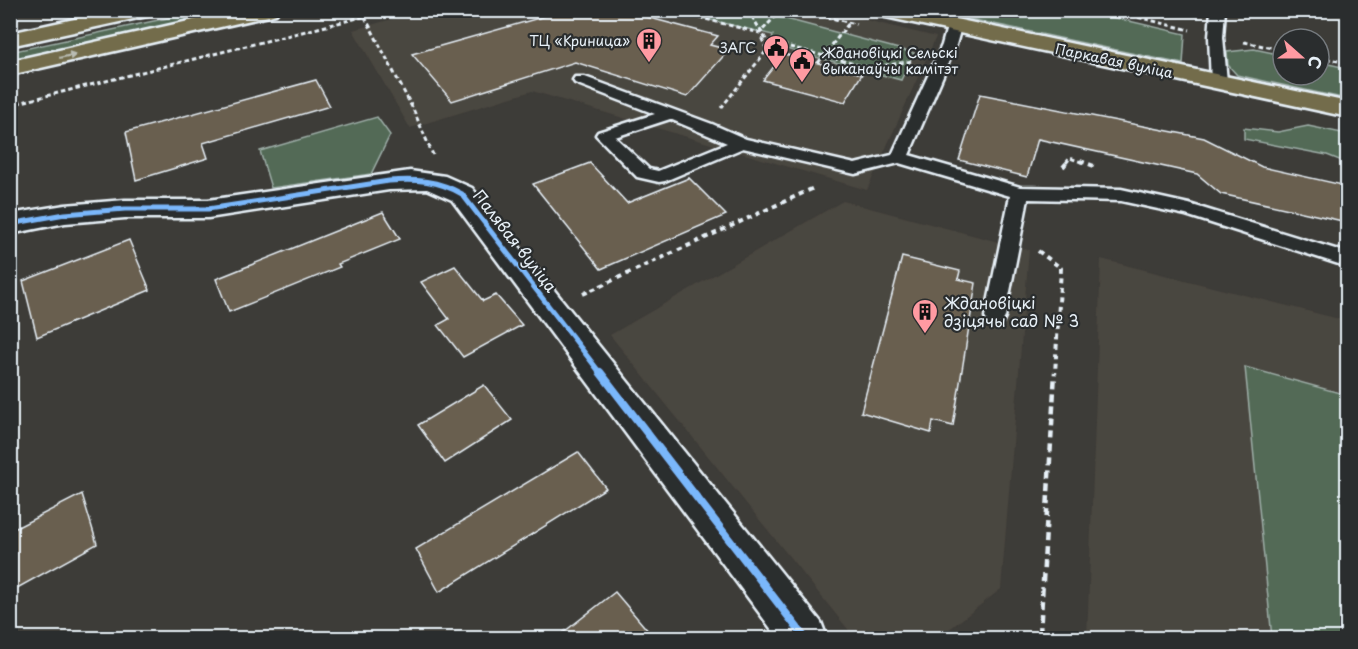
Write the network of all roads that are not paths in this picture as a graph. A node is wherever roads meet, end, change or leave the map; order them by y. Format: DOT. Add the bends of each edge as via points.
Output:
graph roads {
  1 [pos="147,10"];
  2 [pos="269,10"];
  3 [pos="881,10"];
  4 [pos="1218,10"];
  5 [pos="954,27"];
  6 [pos="10,40"];
  7 [pos="10,68"];
  8 [pos="580,80"];
  9 [pos="1220,82"];
  10 [pos="1347,110"];
  11 [pos="670,114"];
  12 [pos="741,143"];
  13 [pos="899,158"];
  14 [pos="1020,193"];
  15 [pos="10,224"];
  16 [pos="1347,260"];
  17 [pos="995,317"];
  18 [pos="805,639"];
  1 -- 6 [label="main road"];
  7 -- 2 [label="main road, one-way"];
  3 -- 5 [label="main road, Паркавая вуліца"];
  4 -- 9 [label="lane"];
  5 -- 9 [label="main road, Паркавая вуліца"];
  5 -- 13 [label="lane"];
  8 -- 11 [label="lane"];
  9 -- 10 [label="main road, Паркавая вуліца"];
  11 -- 12 [label="lane"];
  11 -- 12 [label="lane" via="604,135 643,173 659,177"];
  12 -- 13 [label="lane" via="855,169"];
  13 -- 14 [label="lane"];
  14 -- 16 [label="lane" via="1121,195 1189,210"];
  14 -- 17 [label="lane"];
  15 -- 18 [label="street, Палявая вуліца" via="125,209 208,209 389,181 444,182 462,194"];
}
